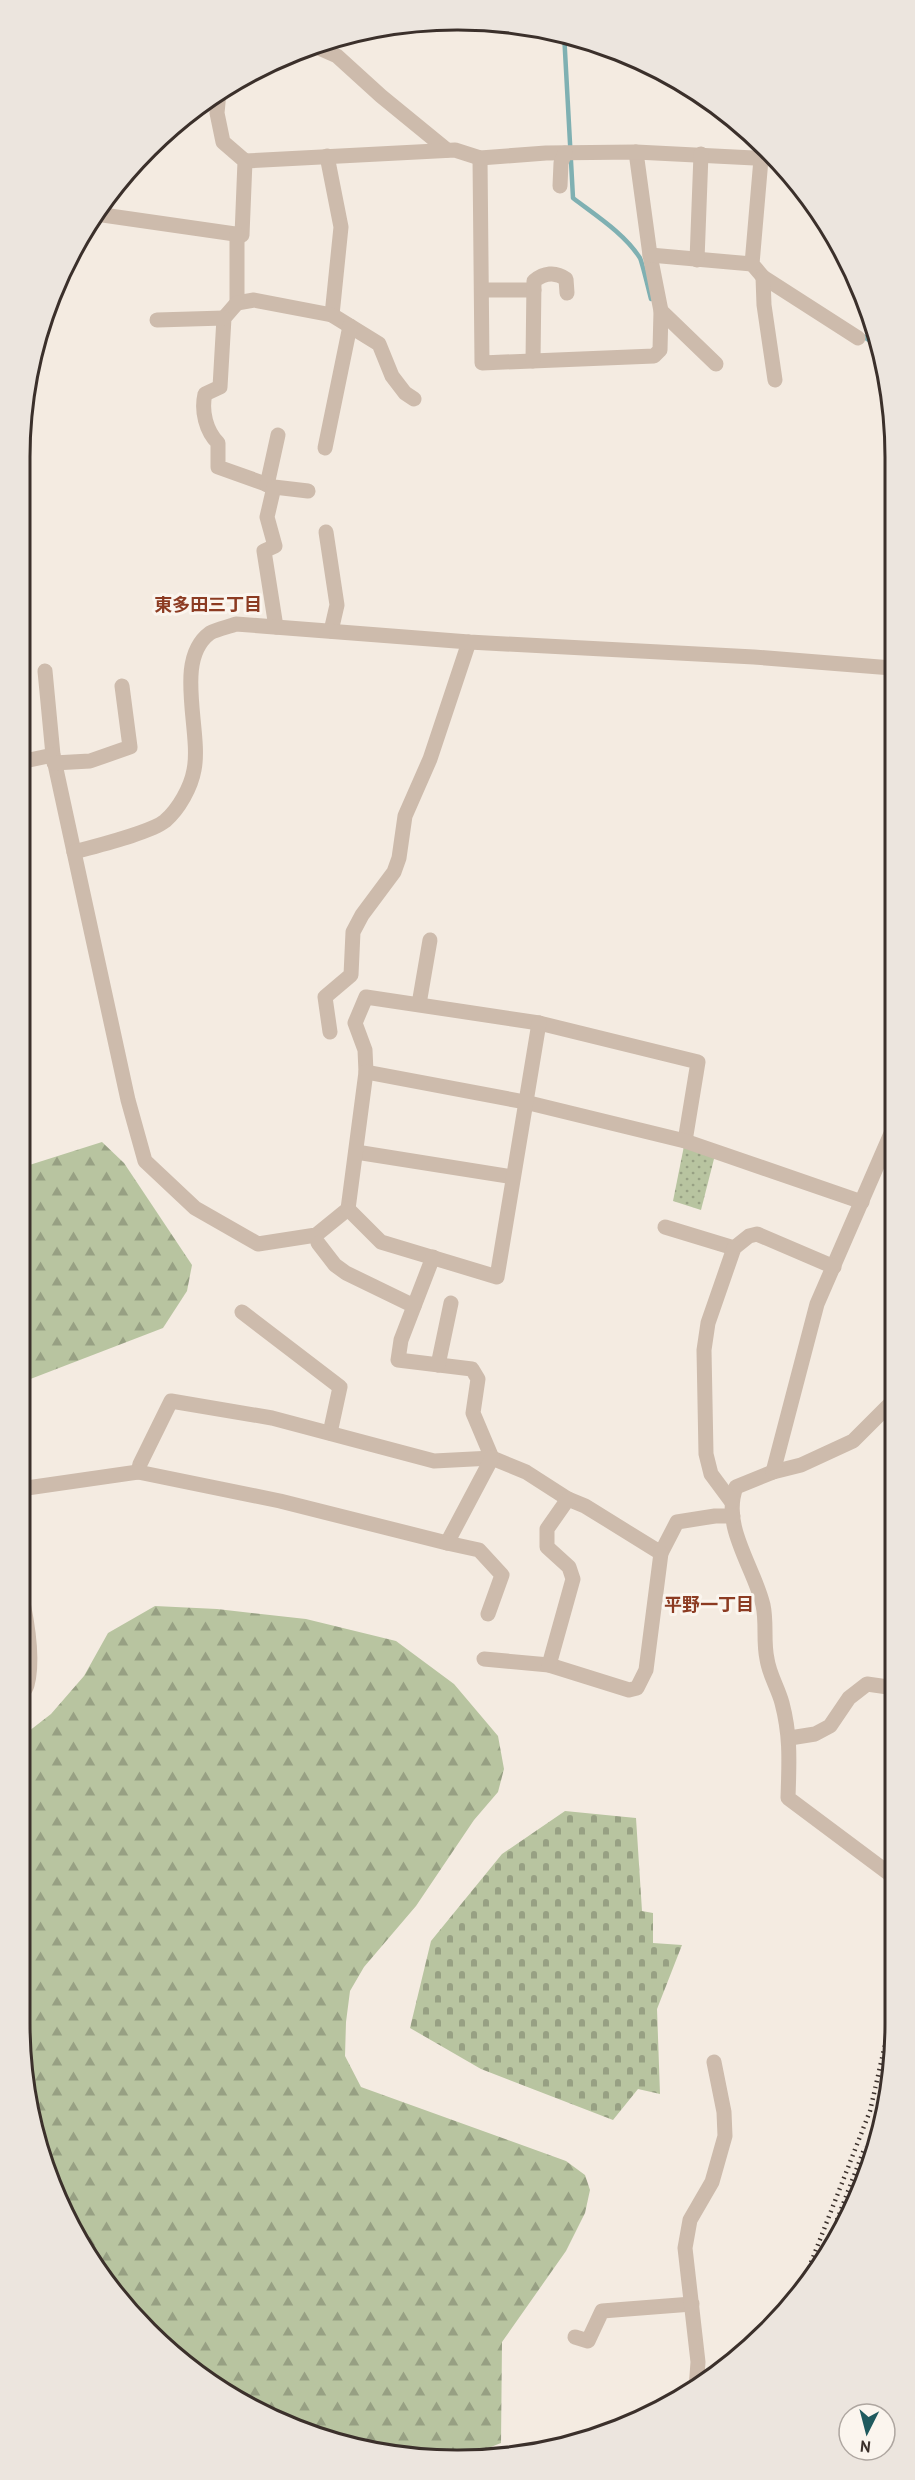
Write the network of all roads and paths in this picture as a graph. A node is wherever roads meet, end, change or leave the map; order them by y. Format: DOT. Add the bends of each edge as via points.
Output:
graph roads {
  1 [pos="331,50"];
  2 [pos="218,103"];
  3 [pos="447,150"];
  4 [pos="636,152"];
  5 [pos="565,153"];
  6 [pos="701,154"];
  7 [pos="327,156"];
  8 [pos="480,158"];
  9 [pos="764,159"];
  10 [pos="246,160"];
  11 [pos="560,186"];
  12 [pos="105,215"];
  13 [pos="237,234"];
  14 [pos="650,255"];
  15 [pos="698,260"];
  16 [pos="752,264"];
  17 [pos="763,277"];
  18 [pos="482,290"];
  19 [pos="534,290"];
  20 [pos="567,293"];
  21 [pos="237,303"];
  22 [pos="661,311"];
  23 [pos="332,315"];
  24 [pos="224,318"];
  25 [pos="157,320"];
  26 [pos="350,326"];
  27 [pos="858,338"];
  28 [pos="533,361"];
  29 [pos="716,364"];
  30 [pos="775,380"];
  31 [pos="414,399"];
  32 [pos="278,435"];
  33 [pos="325,448"];
  34 [pos="270,486"];
  35 [pos="308,491"];
  36 [pos="326,532"];
  37 [pos="276,627"];
  38 [pos="332,631"];
  39 [pos="469,642"];
  40 [pos="885,667"];
  41 [pos="45,671"];
  42 [pos="122,686"];
  43 [pos="54,759"];
  44 [pos="30,761"];
  45 [pos="74,852"];
  46 [pos="430,940"];
  47 [pos="419,1004"];
  48 [pos="539,1023"];
  49 [pos="330,1032"];
  50 [pos="366,1072"];
  51 [pos="525,1102"];
  52 [pos="685,1141"];
  53 [pos="885,1148"];
  54 [pos="356,1152"];
  55 [pos="513,1177"];
  56 [pos="862,1202"];
  57 [pos="348,1209"];
  58 [pos="665,1227"];
  59 [pos="318,1243"];
  60 [pos="734,1248"];
  61 [pos="433,1257"];
  62 [pos="834,1267"];
  63 [pos="451,1304"];
  64 [pos="414,1306"];
  65 [pos="242,1312"];
  66 [pos="438,1365"];
  67 [pos="885,1409"];
  68 [pos="330,1433"];
  69 [pos="492,1458"];
  70 [pos="138,1473"];
  71 [pos="773,1473"];
  72 [pos="30,1488"];
  73 [pos="568,1499"];
  74 [pos="732,1508"];
  75 [pos="447,1543"];
  76 [pos="661,1553"];
  77 [pos="489,1614"];
  78 [pos="484,1659"];
  79 [pos="549,1665"];
  80 [pos="885,1687"];
  81 [pos="790,1738"];
  82 [pos="885,1871"];
  83 [pos="714,2062"];
  84 [pos="692,2304"];
  85 [pos="575,2337"];
  86 [pos="697,2377"];
  1 -- 3 [label="street"];
  2 -- 10 [label="street" via="223,142"];
  3 -- 7 [label="street"];
  3 -- 8 [label="street"];
  4 -- 5 [label="street"];
  4 -- 6 [label="street"];
  4 -- 14 [label="street"];
  5 -- 8 [label="street"];
  5 -- 11 [label="street"];
  6 -- 9 [label="street"];
  6 -- 15 [label="street"];
  7 -- 10 [label="street"];
  7 -- 23 [label="street" via="341,227"];
  8 -- 18 [label="street"];
  9 -- 16 [label="street"];
  10 -- 13 [label="street" via="242,235"];
  12 -- 13 [label="street"];
  13 -- 21 [label="street"];
  14 -- 15 [label="street"];
  14 -- 22 [label="street"];
  15 -- 16 [label="street"];
  16 -- 17 [label="street"];
  17 -- 27 [label="street"];
  17 -- 30 [label="street"];
  18 -- 19 [label="street"];
  18 -- 28 [label="street" via="482,363"];
  19 -- 20 [label="street" via="534,281 543,274 559,274 566,279"];
  19 -- 28 [label="street"];
  21 -- 23 [label="street" via="254,300"];
  21 -- 24 [label="street"];
  22 -- 28 [label="street" via="660,350 654,356"];
  22 -- 29 [label="street"];
  23 -- 26 [label="street"];
  24 -- 25 [label="street"];
  24 -- 34 [label="street" via="220,387 205,394 203,404 209,434 218,443 218,467"];
  26 -- 31 [label="street" via="379,344 392,376"];
  26 -- 33 [label="street"];
  32 -- 34 [label="street"];
  34 -- 35 [label="street"];
  34 -- 37 [label="street" via="267,517 276,546 264,551"];
  36 -- 38 [label="street" via="337,605"];
  37 -- 38 [label="street"];
  37 -- 45 [label="street" via="236,624 211,633 197,647 191,666 195,768 186,794 164,821"];
  38 -- 39 [label="street"];
  39 -- 40 [label="street"];
  39 -- 49 [label="street" via="430,759 405,816 394,872 353,932 351,975 326,997"];
  41 -- 43 [label="street"];
  42 -- 43 [label="street" via="130,747 90,761"];
  43 -- 44 [label="street"];
  43 -- 45 [label="street"];
  45 -- 57 [label="street" via="128,1100 146,1161 195,1208 258,1244 316,1235"];
  46 -- 47 [label="street"];
  47 -- 48 [label="street"];
  47 -- 50 [label="street" via="366,998 355,1023 365,1050"];
  48 -- 51 [label="street"];
  48 -- 52 [label="street" via="698,1062"];
  50 -- 51 [label="street"];
  50 -- 54 [label="street"];
  51 -- 52 [label="street"];
  51 -- 55 [label="street"];
  52 -- 56 [label="street"];
  53 -- 56 [label="street"];
  54 -- 55 [label="street"];
  54 -- 57 [label="street"];
  55 -- 61 [label="street" via="497,1277"];
  56 -- 62 [label="street"];
  57 -- 61 [label="street" via="381,1242"];
  58 -- 60 [label="street"];
  59 -- 64 [label="street" via="334,1265 346,1273"];
  60 -- 62 [label="street" via="757,1234"];
  60 -- 74 [label="street" via="708,1323 704,1350 706,1454 711,1474"];
  61 -- 64 [label="street"];
  62 -- 71 [label="street" via="817,1304"];
  63 -- 66 [label="street"];
  64 -- 66 [label="street" via="400,1340 398,1360"];
  65 -- 68 [label="street" via="340,1387"];
  66 -- 69 [label="street" via="471,1370 478,1379 473,1413"];
  67 -- 71 [label="street" via="853,1441"];
  68 -- 69 [label="street" via="434,1461"];
  68 -- 70 [label="street" via="272,1418 171,1401"];
  69 -- 73 [label="street" via="526,1472"];
  69 -- 75 [label="street"];
  70 -- 72 [label="street"];
  70 -- 75 [label="street" via="280,1501"];
  71 -- 74 [label="street" via="736,1487"];
  73 -- 76 [label="street"];
  73 -- 79 [label="street" via="547,1529 547,1547 569,1567 573,1579"];
  74 -- 76 [label="street" via="715,1516 677,1522"];
  74 -- 81 [label="street" via="737,1534 762,1603 767,1627 766,1659 782,1701"];
  75 -- 77 [label="street" via="478,1550 502,1575"];
  76 -- 79 [label="street" via="646,1670 637,1688 629,1690"];
  78 -- 79 [label="street"];
  80 -- 81 [label="street" via="867,1684 849,1698 831,1726 815,1734"];
  81 -- 82 [label="street" via="788,1798"];
  83 -- 84 [label="street" via="725,2136 712,2182 690,2220 685,2248"];
  84 -- 85 [label="street" via="602,2311 588,2341"];
  84 -- 86 [label="street"];
}
